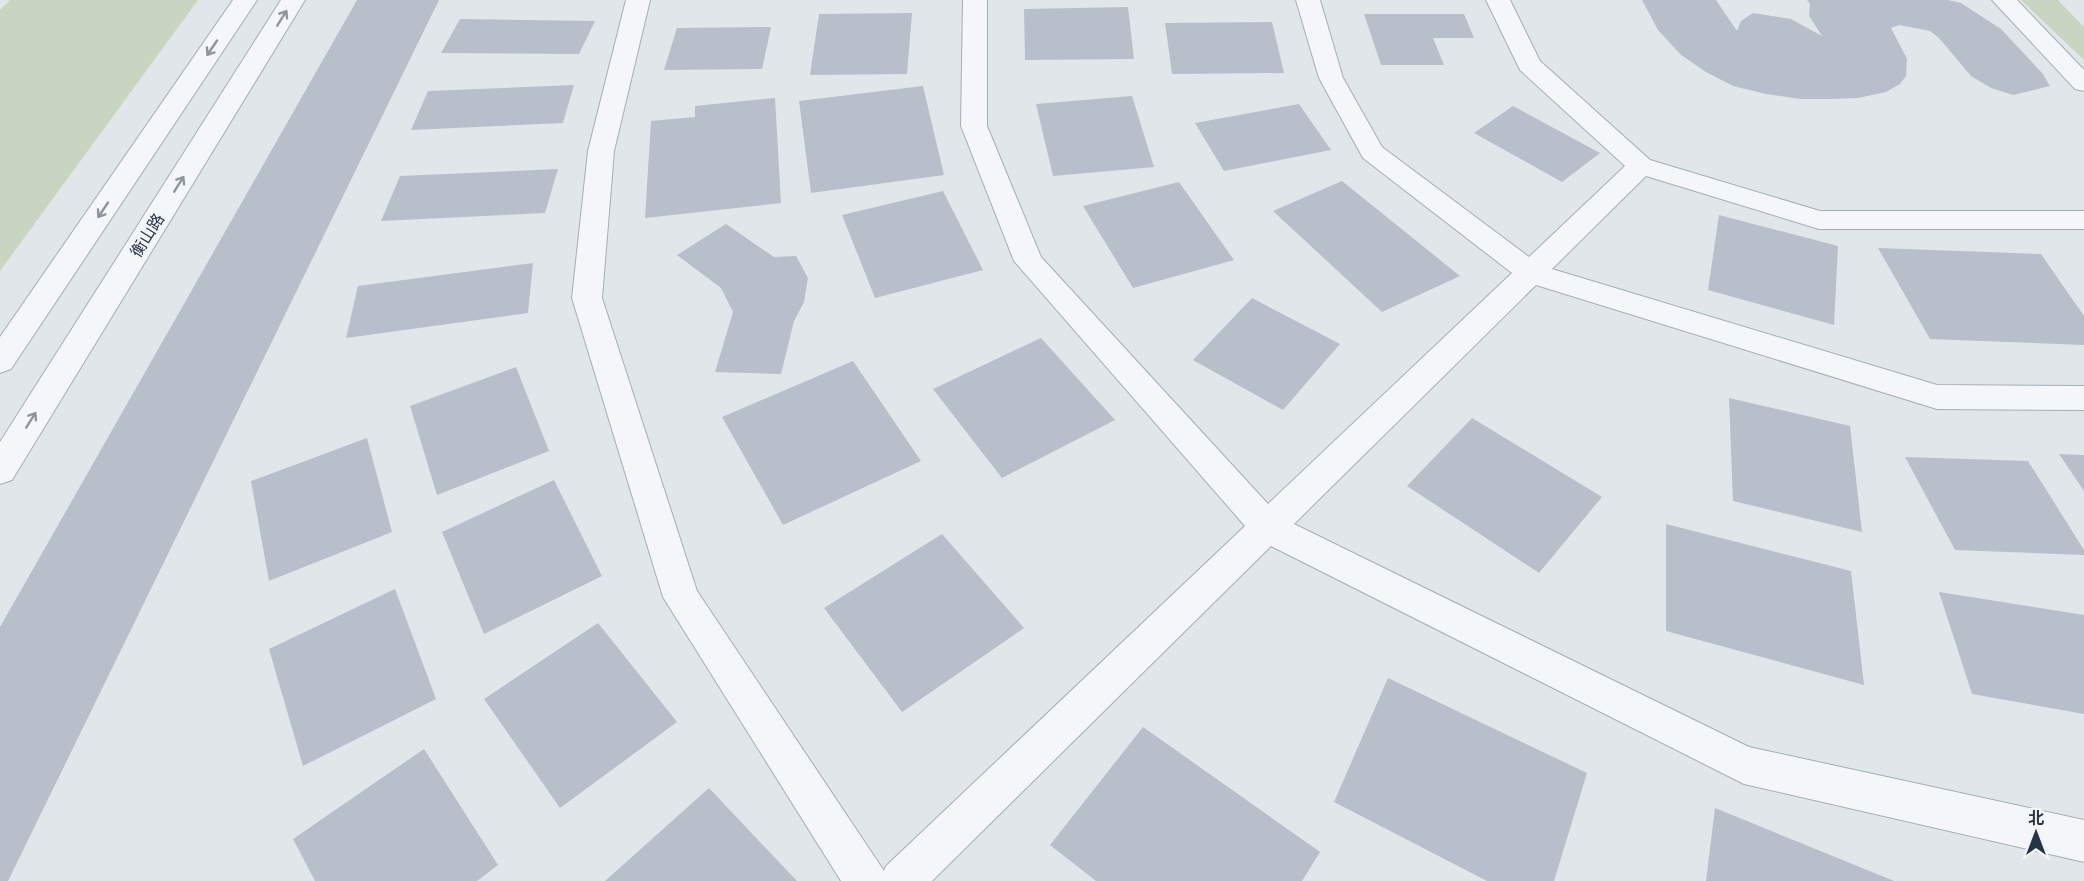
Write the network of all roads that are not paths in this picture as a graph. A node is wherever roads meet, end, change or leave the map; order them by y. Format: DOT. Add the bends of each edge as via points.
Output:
graph roads {
  1 [pos="245,0"];
  2 [pos="293,0"];
  3 [pos="638,0"];
  4 [pos="975,0"];
  5 [pos="1308,0"];
  6 [pos="1498,0"];
  7 [pos="2004,0"];
  8 [pos="2084,84"];
  9 [pos="1641,166"];
  10 [pos="2084,220"];
  11 [pos="1531,273"];
  12 [pos="0,362"];
  13 [pos="2084,398"];
  14 [pos="0,470"];
  15 [pos="1268,527"];
  16 [pos="2084,841"];
  17 [pos="866,881"];
  18 [pos="901,881"];
  1 -- 12 [label="street, one-way"];
  14 -- 2 [label="street, 衡山路, one-way"];
  3 -- 17 [label="street" via="601,151 587,298 681,597"];
  4 -- 15 [label="street" via="974,126 1028,261"];
  5 -- 11 [label="street" via="1331,78 1372,152"];
  6 -- 9 [label="street" via="1529,65"];
  7 -- 8 [label="street"];
  9 -- 10 [label="street" via="1819,220"];
  9 -- 11 [label="street"];
  11 -- 13 [label="street" via="1937,397"];
  11 -- 15 [label="street"];
  15 -- 16 [label="street" via="1744,765"];
  15 -- 18 [label="street"];
}
